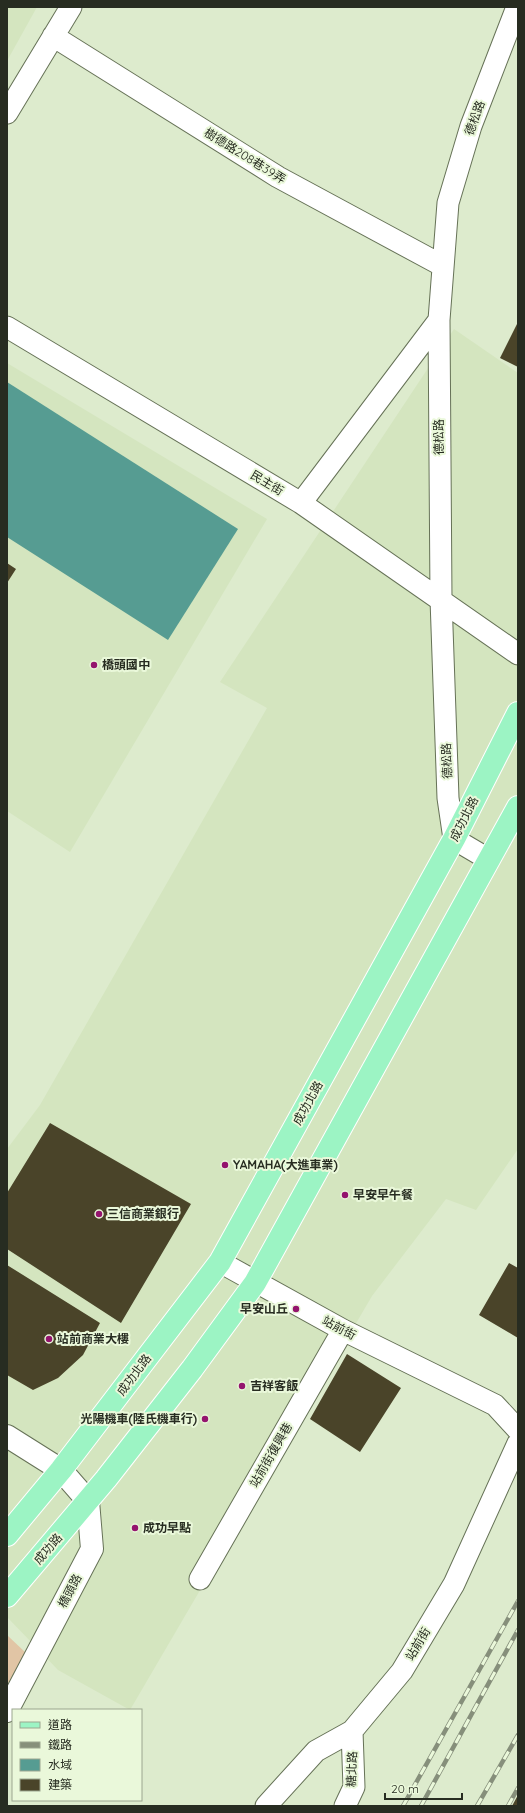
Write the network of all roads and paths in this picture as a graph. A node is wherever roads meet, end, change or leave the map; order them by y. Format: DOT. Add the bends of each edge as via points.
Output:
graph roads {
  1 [pos="71,7"];
  2 [pos="514,10"];
  3 [pos="53,36"];
  4 [pos="7,113"];
  5 [pos="443,266"];
  6 [pos="438,320"];
  7 [pos="7,327"];
  8 [pos="301,504"];
  9 [pos="441,599"];
  10 [pos="518,654"];
  11 [pos="518,713"];
  12 [pos="518,807"];
  13 [pos="454,839"];
  14 [pos="488,859"];
  15 [pos="220,1262"];
  16 [pos="255,1283"];
  17 [pos="343,1330"];
  18 [pos="518,1430"];
  19 [pos="7,1436"];
  20 [pos="518,1443"];
  21 [pos="61,1470"];
  22 [pos="88,1501"];
  23 [pos="7,1535"];
  24 [pos="200,1579"];
  25 [pos="7,1596"];
  26 [pos="7,1712"];
  27 [pos="352,1731"];
  28 [pos="266,1806"];
  29 [pos="345,1806"];
  1 -- 3 [label="street"];
  2 -- 5 [label="street, 德松路" via="471,126 448,203"];
  3 -- 4 [label="street"];
  3 -- 5 [label="street, 樹德路208巷39弄" via="278,177"];
  5 -- 6 [label="street, 德松路"];
  6 -- 8 [label="street"];
  6 -- 9 [label="street, 德松路"];
  7 -- 8 [label="street, 民主街"];
  8 -- 9 [label="street, 民主街"];
  9 -- 10 [label="street, 民主街"];
  9 -- 13 [label="street, 德松路" via="448,798"];
  11 -- 13 [label="main road, 成功北路"];
  12 -- 14 [label="main road"];
  13 -- 14 [label="street"];
  13 -- 15 [label="main road, 成功北路"];
  14 -- 16 [label="main road"];
  15 -- 16 [label="street, 站前街"];
  15 -- 21 [label="main road, 成功北路"];
  16 -- 17 [label="street, 站前街"];
  16 -- 22 [label="main road" via="192,1370"];
  17 -- 18 [label="street, 站前街" via="495,1405"];
  17 -- 24 [label="street, 站前街復興巷"];
  19 -- 21 [label="street"];
  20 -- 27 [label="street, 站前街" via="454,1584 402,1671"];
  21 -- 22 [label="street"];
  21 -- 23 [label="main road"];
  22 -- 25 [label="main road, 成功路"];
  22 -- 26 [label="street, 橋頭路" via="92,1549"];
  27 -- 28 [label="street, 站前街" via="316,1751"];
  27 -- 29 [label="street, 糖北路" via="354,1788"];
}
